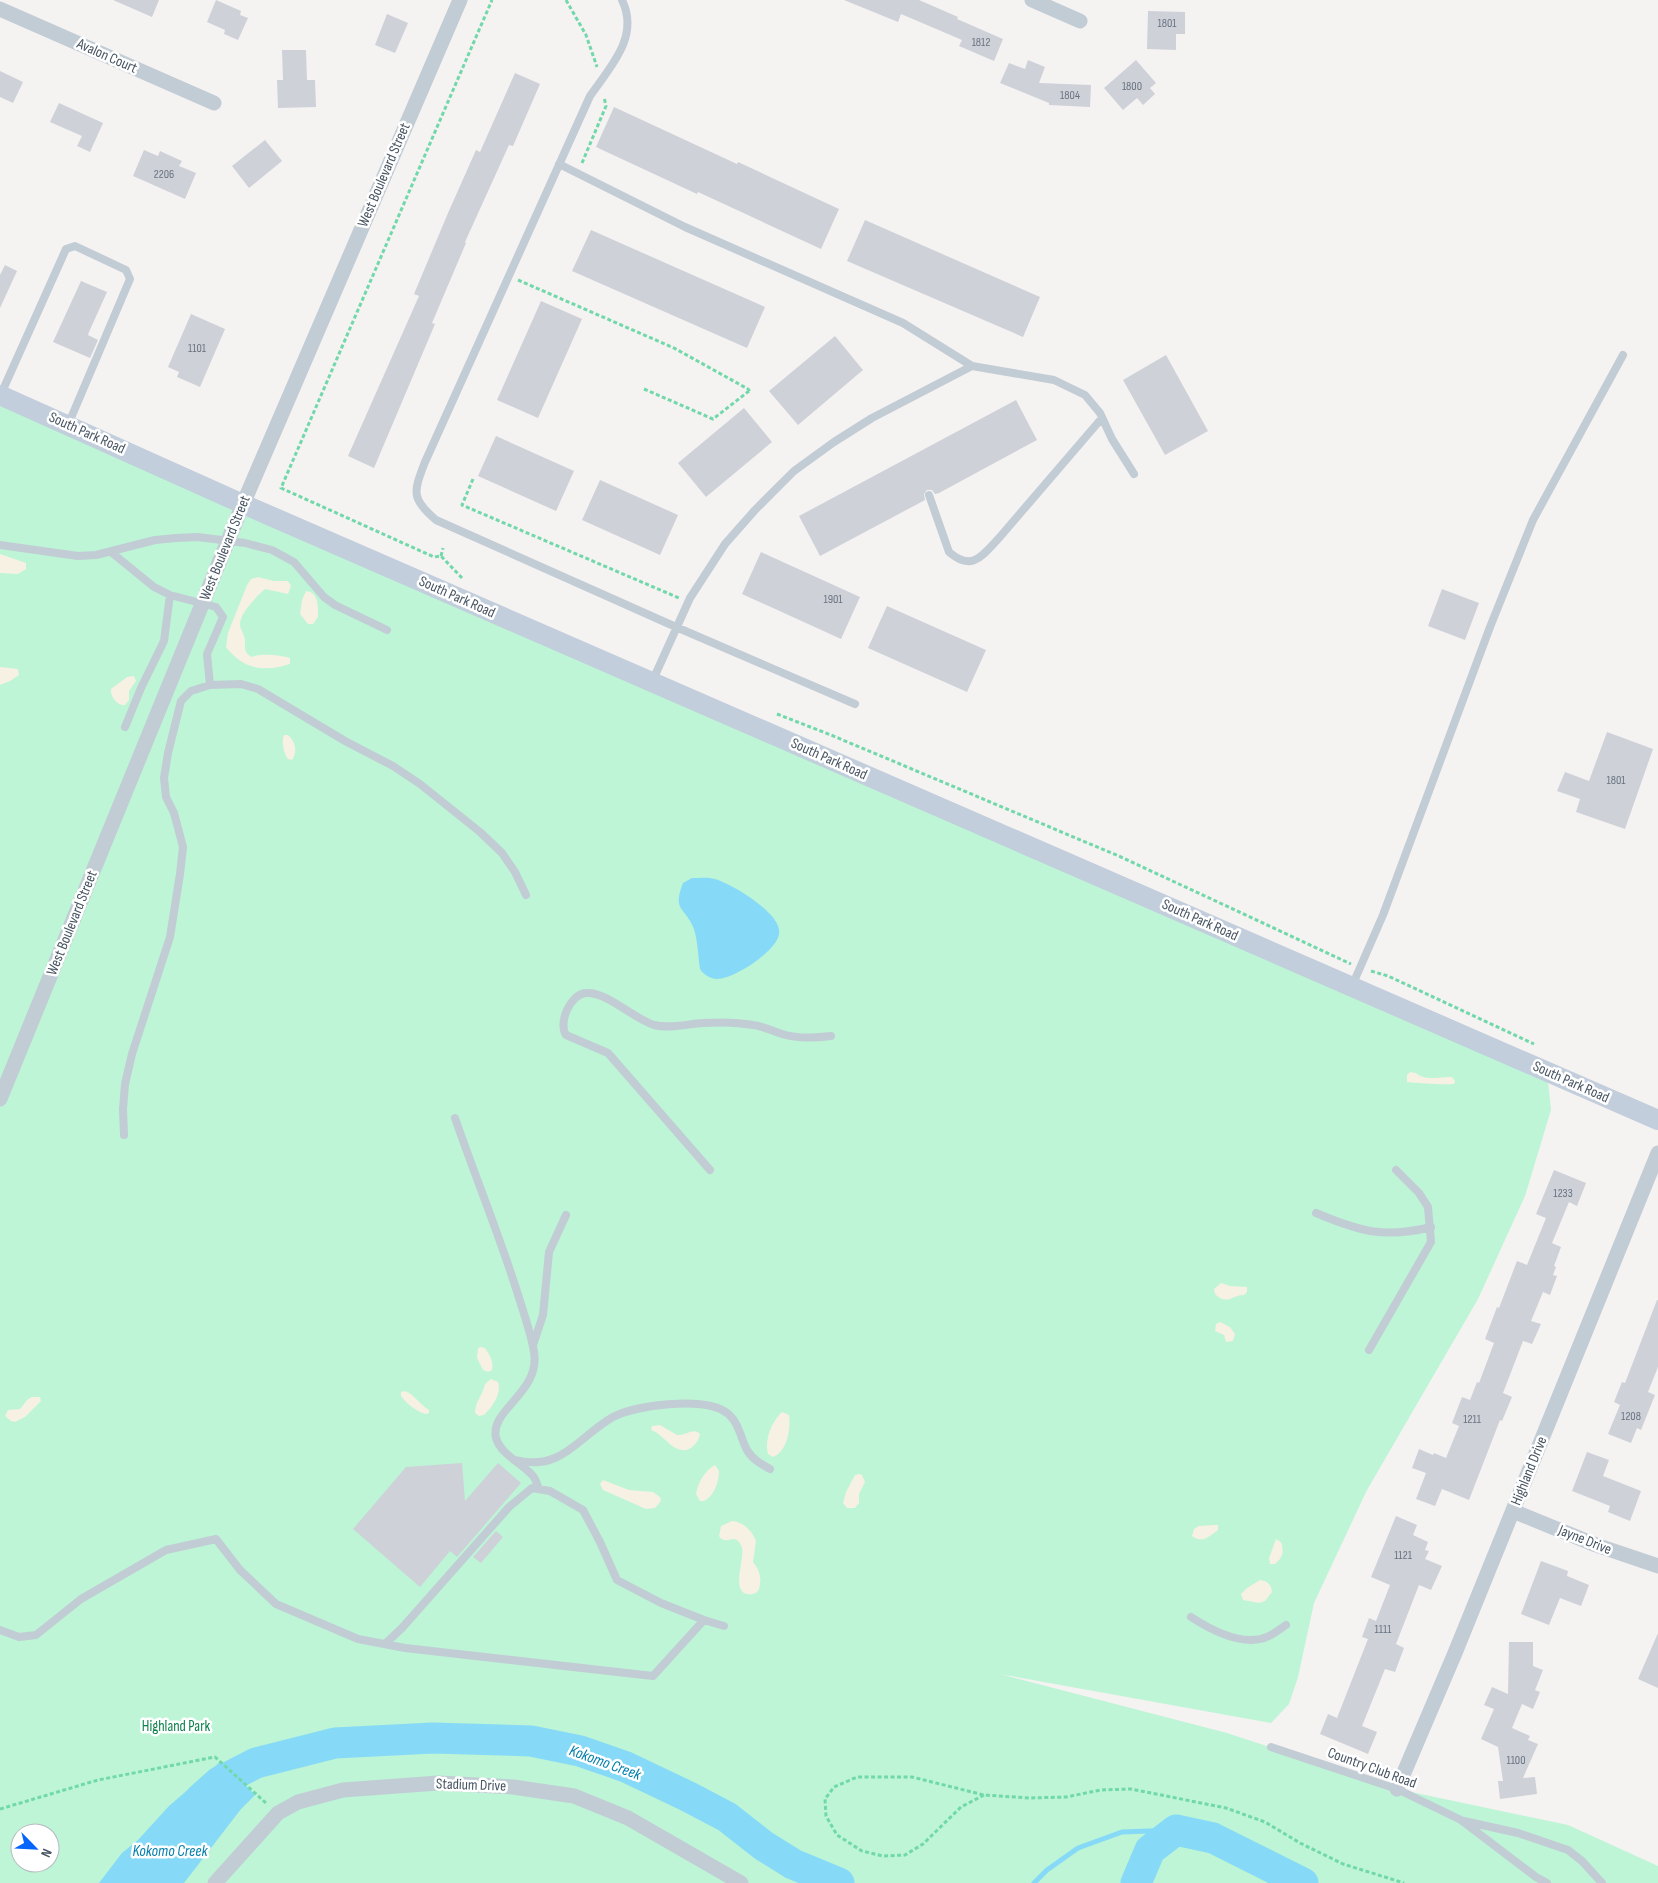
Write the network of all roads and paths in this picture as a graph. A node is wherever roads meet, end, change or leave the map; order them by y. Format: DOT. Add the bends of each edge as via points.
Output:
graph roads {
  1 [pos="460,0"];
  2 [pos="492,0"];
  3 [pos="622,0"];
  4 [pos="1032,0"];
  5 [pos="0,9"];
  6 [pos="1080,21"];
  7 [pos="214,103"];
  8 [pos="559,164"];
  9 [pos="508,276"];
  10 [pos="1623,355"];
  11 [pos="972,366"];
  12 [pos="644,389"];
  13 [pos="0,395"];
  14 [pos="1102,418"];
  15 [pos="68,425"];
  16 [pos="1134,474"];
  17 [pos="473,479"];
  18 [pos="929,495"];
  19 [pos="243,504"];
  20 [pos="228,542"];
  21 [pos="0,545"];
  22 [pos="443,548"];
  23 [pos="111,552"];
  24 [pos="440,556"];
  25 [pos="469,582"];
  26 [pos="170,595"];
  27 [pos="688,602"];
  28 [pos="202,603"];
  29 [pos="676,627"];
  30 [pos="386,630"];
  31 [pos="652,682"];
  32 [pos="210,685"];
  33 [pos="855,704"];
  34 [pos="770,712"];
  35 [pos="125,727"];
  36 [pos="526,895"];
  37 [pos="1360,968"];
  38 [pos="1352,986"];
  39 [pos="831,1036"];
  40 [pos="1539,1046"];
  41 [pos="0,1099"];
  42 [pos="455,1118"];
  43 [pos="1658,1120"];
  44 [pos="124,1135"];
  45 [pos="1658,1153"];
  46 [pos="710,1170"];
  47 [pos="1396,1170"];
  48 [pos="1316,1213"];
  49 [pos="566,1215"];
  50 [pos="1431,1227"];
  51 [pos="533,1346"];
  52 [pos="1369,1350"];
  53 [pos="514,1459"];
  54 [pos="770,1469"];
  55 [pos="539,1489"];
  56 [pos="1513,1511"];
  57 [pos="1658,1566"];
  58 [pos="1191,1617"];
  59 [pos="704,1620"];
  60 [pos="1286,1625"];
  61 [pos="724,1626"];
  62 [pos="0,1630"];
  63 [pos="384,1644"];
  64 [pos="1271,1747"];
  65 [pos="1397,1789"];
  66 [pos="984,1794"];
  67 [pos="255,1795"];
  68 [pos="0,1809"];
  69 [pos="1461,1820"];
  70 [pos="215,1883"];
  71 [pos="740,1883"];
  72 [pos="1404,1883"];
  73 [pos="1547,1883"];
  74 [pos="1602,1883"];
  1 -- 19 [label="street, West Boulevard Street"];
  2 -- 24 [label="path" via="281,488 434,557"];
  3 -- 8 [label="lane" via="629,22 623,47 590,96"];
  4 -- 6 [label="street"];
  5 -- 7 [label="street, Avalon Court"];
  8 -- 9 [label="lane"];
  8 -- 11 [label="lane" via="685,227 902,323"];
  9 -- 12 [label="path" via="674,348 750,392 713,419"];
  9 -- 29 [label="lane" via="422,469 416,496 422,508 436,520"];
  10 -- 37 [label="lane" via="1533,520"];
  11 -- 14 [label="lane" via="1054,380 1085,395"];
  11 -- 27 [label="lane" via="872,418 794,472 725,544"];
  13 -- 15 [label="street, South Park Road"];
  13 -- 15 [label="lane" via="66,248 75,246 126,270 130,279"];
  14 -- 16 [label="lane"];
  14 -- 18 [label="lane" via="994,544 975,561 965,562 949,552"];
  15 -- 19 [label="street, South Park Road"];
  17 -- 27 [label="path" via="462,505"];
  19 -- 20 [label="street, West Boulevard Street"];
  19 -- 31 [label="street, South Park Road"];
  20 -- 23 [label="lane" via="198,537 176,538"];
  20 -- 28 [label="street, West Boulevard Street"];
  20 -- 30 [label="lane" via="272,550 294,562 324,597"];
  21 -- 23 [label="lane" via="78,556"];
  22 -- 24 [label="path"];
  23 -- 26 [label="lane" via="154,587"];
  24 -- 25 [label="path" via="458,576"];
  26 -- 28 [label="lane"];
  26 -- 35 [label="lane" via="164,641"];
  27 -- 29 [label="lane"];
  28 -- 32 [label="lane" via="216,608 223,617 207,654"];
  28 -- 41 [label="street, West Boulevard Street"];
  29 -- 31 [label="lane"];
  29 -- 33 [label="lane"];
  31 -- 38 [label="street, South Park Road"];
  32 -- 36 [label="lane" via="241,684 258,689 420,784 473,825 502,853"];
  32 -- 44 [label="lane" via="191,690 182,701 168,753 164,778 166,797 183,847 170,937 125,1084"];
  34 -- 37 [label="path" via="1121,857"];
  37 -- 38 [label="lane"];
  37 -- 40 [label="path" via="1388,976"];
  38 -- 43 [label="street, South Park Road"];
  39 -- 46 [label="lane" via="796,1037 752,1024 655,1025 593,993 584,992 575,997 563,1022 566,1035 608,1053"];
  42 -- 51 [label="lane" via="507,1260"];
  45 -- 56 [label="street, Highland Drive"];
  47 -- 50 [label="lane" via="1428,1207"];
  48 -- 50 [label="lane" via="1374,1232 1392,1234"];
  49 -- 51 [label="lane" via="549,1252 543,1315"];
  50 -- 52 [label="lane" via="1431,1242"];
  51 -- 53 [label="lane" via="536,1369 505,1410 496,1428 496,1438"];
  53 -- 54 [label="lane" via="527,1463 557,1457 612,1417 633,1410 696,1403 724,1411 734,1420 746,1449 755,1460"];
  53 -- 55 [label="lane" via="533,1476"];
  55 -- 59 [label="lane" via="550,1491 583,1510 617,1580 661,1604"];
  55 -- 63 [label="lane" via="532,1488 509,1507 402,1628"];
  56 -- 57 [label="street, Jayne Drive"];
  56 -- 65 [label="street, Highland Drive"];
  58 -- 60 [label="lane" via="1213,1631 1250,1640 1267,1637"];
  59 -- 61 [label="lane"];
  59 -- 63 [label="lane" via="653,1676"];
  62 -- 63 [label="lane" via="19,1637 36,1634 81,1599 166,1550 216,1539 240,1570 276,1604 358,1639"];
  64 -- 65 [label="lane, Country Club Road"];
  65 -- 69 [label="lane, Country Club Road"];
  66 -- 66 [label="path" via="912,1777 857,1777 834,1787 826,1800 826,1816 836,1835 862,1851 883,1856 905,1855 923,1844 961,1806"];
  66 -- 72 [label="path" via="1066,1797 1101,1790 1131,1789 1226,1808 1265,1822 1343,1864"];
  67 -- 68 [label="path" via="215,1757 98,1780"];
  69 -- 73 [label="lane, Country Club Road"];
  69 -- 74 [label="lane, Country Club Road" via="1518,1833 1568,1850 1582,1860"];
  70 -- 71 [label="street, Stadium Drive" via="278,1812 298,1802 343,1790 438,1783 514,1786 574,1796 628,1818"];
}
